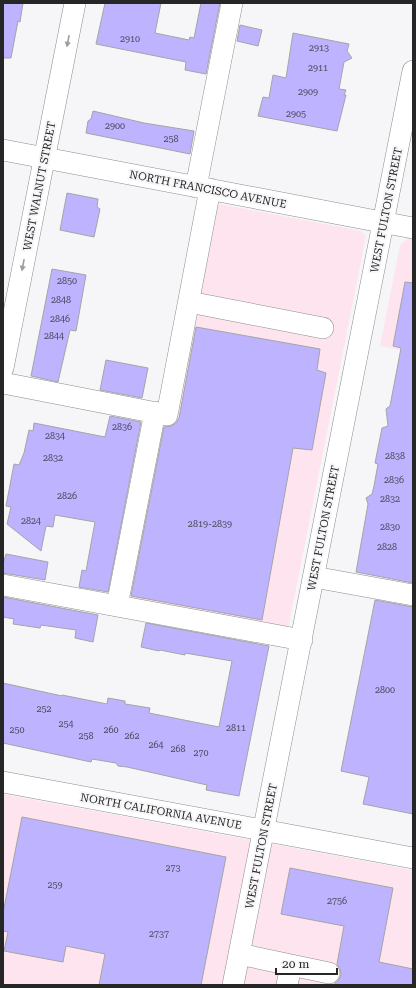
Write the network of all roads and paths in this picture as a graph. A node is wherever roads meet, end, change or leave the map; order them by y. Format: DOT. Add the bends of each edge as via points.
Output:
graph roads {
  1 [pos="75,3"];
  2 [pos="232,3"];
  3 [pos="413,71"];
  4 [pos="3,150"];
  5 [pos="44,158"];
  6 [pos="203,188"];
  7 [pos="383,222"];
  8 [pos="413,228"];
  9 [pos="188,302"];
  10 [pos="323,328"];
  11 [pos="3,368"];
  12 [pos="3,383"];
  13 [pos="155,412"];
  14 [pos="314,577"];
  15 [pos="3,585"];
  16 [pos="413,595"];
  17 [pos="117,606"];
  18 [pos="302,640"];
  19 [pos="3,782"];
  20 [pos="264,830"];
  21 [pos="413,858"];
  22 [pos="239,954"];
  23 [pos="291,965"];
  24 [pos="329,973"];
  25 [pos="233,985"];
  26 [pos="286,985"];
  1 -- 5 [label="street, WEST WALNUT STREET, one-way"];
  2 -- 6 [label="street"];
  3 -- 7 [label="street, WEST FULTON STREET"];
  4 -- 5 [label="street, NORTH FRANCISCO AVENUE"];
  5 -- 6 [label="street, NORTH FRANCISCO AVENUE"];
  5 -- 11 [label="street, WEST WALNUT STREET, one-way"];
  6 -- 7 [label="street, NORTH FRANCISCO AVENUE"];
  6 -- 9 [label="street"];
  7 -- 8 [label="street, NORTH FRANCISCO AVENUE"];
  7 -- 14 [label="street, WEST FULTON STREET"];
  9 -- 10 [label="street"];
  9 -- 13 [label="street" via="167,415"];
  12 -- 13 [label="street"];
  13 -- 17 [label="street"];
  14 -- 16 [label="street"];
  14 -- 18 [label="street, WEST FULTON STREET"];
  15 -- 17 [label="street"];
  17 -- 18 [label="street"];
  18 -- 20 [label="street, WEST FULTON STREET"];
  19 -- 20 [label="street, NORTH CALIFORNIA AVENUE"];
  20 -- 21 [label="street, NORTH CALIFORNIA AVENUE"];
  20 -- 22 [label="street, WEST FULTON STREET"];
  22 -- 23 [label="street"];
  22 -- 25 [label="street, WEST FULTON STREET"];
  23 -- 24 [label="street"];
  23 -- 26 [label="street"];
}
